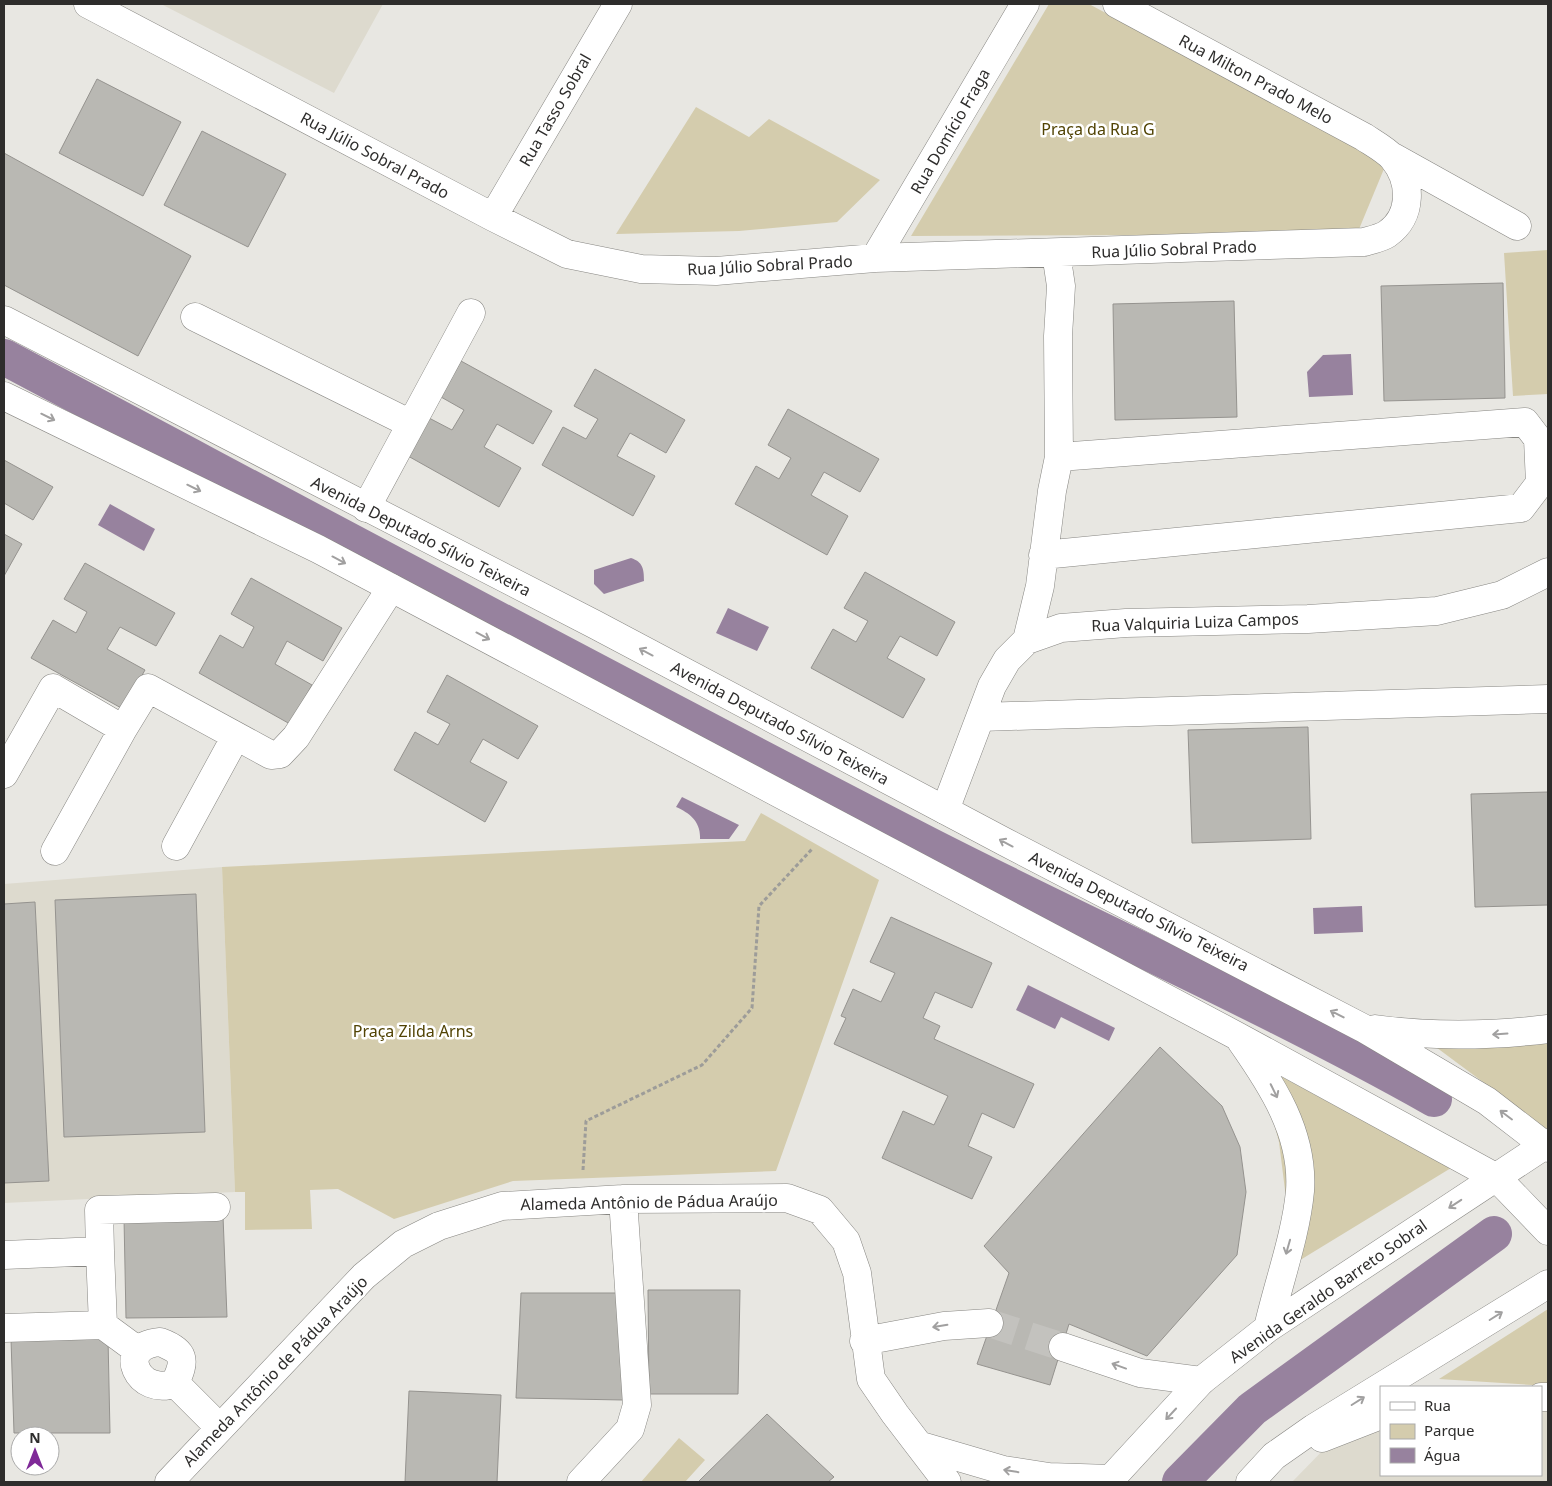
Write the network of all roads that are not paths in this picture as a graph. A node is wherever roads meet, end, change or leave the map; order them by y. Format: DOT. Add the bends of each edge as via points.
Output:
graph roads {
  1 [pos="88,4"];
  2 [pos="618,4"];
  3 [pos="1025,4"];
  4 [pos="1117,4"];
  5 [pos="1392,157"];
  6 [pos="1408,205"];
  7 [pos="493,217"];
  8 [pos="1517,226"];
  9 [pos="1056,254"];
  10 [pos="875,258"];
  11 [pos="471,313"];
  12 [pos="195,317"];
  13 [pos="4,320"];
  14 [pos="4,396"];
  15 [pos="411,424"];
  16 [pos="1059,457"];
  17 [pos="366,508"];
  18 [pos="1044,555"];
  19 [pos="1548,572"];
  20 [pos="392,588"];
  21 [pos="1027,640"];
  22 [pos="1548,699"];
  23 [pos="980,717"];
  24 [pos="123,729"];
  25 [pos="236,736"];
  26 [pos="4,774"];
  27 [pos="945,810"];
  28 [pos="176,846"];
  29 [pos="55,851"];
  30 [pos="1363,1028"];
  31 [pos="1548,1029"];
  32 [pos="1237,1036"];
  33 [pos="1547,1145"];
  34 [pos="1496,1178"];
  35 [pos="623,1199"];
  36 [pos="216,1207"];
  37 [pos="1548,1231"];
  38 [pos="100,1251"];
  39 [pos="4,1255"];
  40 [pos="1548,1284"];
  41 [pos="989,1323"];
  42 [pos="103,1325"];
  43 [pos="4,1328"];
  44 [pos="1268,1328"];
  45 [pos="864,1341"];
  46 [pos="1063,1347"];
  47 [pos="137,1350"];
  48 [pos="1201,1381"];
  49 [pos="175,1383"];
  50 [pos="1382,1386"];
  51 [pos="1380,1387"];
  52 [pos="1380,1415"];
  53 [pos="220,1428"];
  54 [pos="922,1446"];
  55 [pos="1274,1456"];
  56 [pos="1110,1481"];
  57 [pos="170,1482"];
  58 [pos="581,1482"];
  59 [pos="947,1482"];
  60 [pos="1250,1482"];
  1 -- 7 [label="main road, Rua Júlio Sobral Prado"];
  2 -- 7 [label="main road, Rua Tasso Sobral"];
  3 -- 10 [label="main road, Rua Domício Fraga"];
  4 -- 5 [label="main road, Rua Milton Prado Melo" via="1364,137"];
  5 -- 6 [label="main road, Rua Milton Prado Melo" via="1407,187"];
  5 -- 8 [label="main road, Rua Milton Prado Melo"];
  6 -- 9 [label="main road, Rua Júlio Sobral Prado" via="1398,223 1386,235 1364,242"];
  7 -- 10 [label="main road, Rua Júlio Sobral Prado" via="567,254 641,269 716,271"];
  9 -- 10 [label="main road, Rua Júlio Sobral Prado"];
  9 -- 16 [label="main road" via="1061,286"];
  11 -- 15 [label="main road"];
  12 -- 15 [label="main road"];
  13 -- 17 [label="main road, Avenida Deputado Sílvio Teixeira"];
  14 -- 20 [label="main road, one-way"];
  15 -- 17 [label="main road"];
  16 -- 18 [label="main road"];
  16 -- 18 [label="main road" via="1525,422 1538,439 1540,483 1521,508"];
  27 -- 17 [label="main road, Avenida Deputado Sílvio Teixeira, one-way" via="594,624"];
  18 -- 21 [label="main road"];
  19 -- 21 [label="main road, Rua Valquiria Luiza Campos" via="1502,595 1438,611 1308,619 1126,623 1061,628"];
  20 -- 25 [label="main road" via="296,738 280,754 271,754"];
  20 -- 32 [label="main road, one-way"];
  21 -- 23 [label="main road, Rua Valquiria Luiza Campos" via="1008,660 992,686"];
  22 -- 23 [label="main road"];
  23 -- 27 [label="main road, Rua Valquiria Luiza Campos"];
  24 -- 25 [label="main road" via="148,688"];
  24 -- 26 [label="main road" via="53,688"];
  24 -- 29 [label="main road"];
  25 -- 28 [label="main road"];
  30 -- 27 [label="main road, Avenida Deputado Sílvio Teixeira, one-way"];
  31 -- 30 [label="main road, one-way" via="1496,1035 1410,1034"];
  33 -- 30 [label="main road, Avenida Deputado Sílvio Teixeira, one-way" via="1487,1101"];
  32 -- 34 [label="main road"];
  32 -- 44 [label="main road, one-way" via="1270,1082 1286,1115 1297,1149 1300,1190"];
  33 -- 34 [label="main road, Avenida Geraldo Barreto Sobral"];
  34 -- 37 [label="main road"];
  34 -- 44 [label="main road, Avenida Geraldo Barreto Sobral, one-way"];
  35 -- 45 [label="main road, Alameda Antônio de Pádua Araújo" via="787,1198 820,1210 846,1242 857,1273"];
  35 -- 53 [label="main road, Alameda Antônio de Pádua Araújo" via="502,1206 439,1226 403,1244 364,1276"];
  35 -- 58 [label="main road" via="636,1405 630,1429"];
  36 -- 38 [label="main road" via="99,1210"];
  38 -- 39 [label="main road"];
  38 -- 42 [label="main road"];
  50 -- 40 [label="main road, one-way"];
  41 -- 45 [label="main road, one-way" via="944,1326"];
  42 -- 43 [label="main road"];
  42 -- 47 [label="main road"];
  44 -- 48 [label="main road, Avenida Geraldo Barreto Sobral"];
  45 -- 54 [label="main road, Alameda Antônio de Pádua Araújo" via="871,1379 894,1414"];
  48 -- 46 [label="main road, one-way" via="1140,1373"];
  47 -- 49 [label="main road" via="136,1368 149,1384 166,1387"];
  47 -- 49 [label="main road" via="148,1343 160,1342 174,1347 183,1364"];
  48 -- 56 [label="main road, Avenida Geraldo Barreto Sobral, one-way"];
  49 -- 53 [label="main road"];
  55 -- 51 [label="main road, one-way"];
  52 -- 55 [label="main road"];
  53 -- 57 [label="main road, Alameda Antônio de Pádua Araújo"];
  56 -- 54 [label="main road, one-way" via="1003,1470"];
  54 -- 59 [label="main road, Alameda Antônio de Pádua Araújo"];
  55 -- 60 [label="main road"];
}
